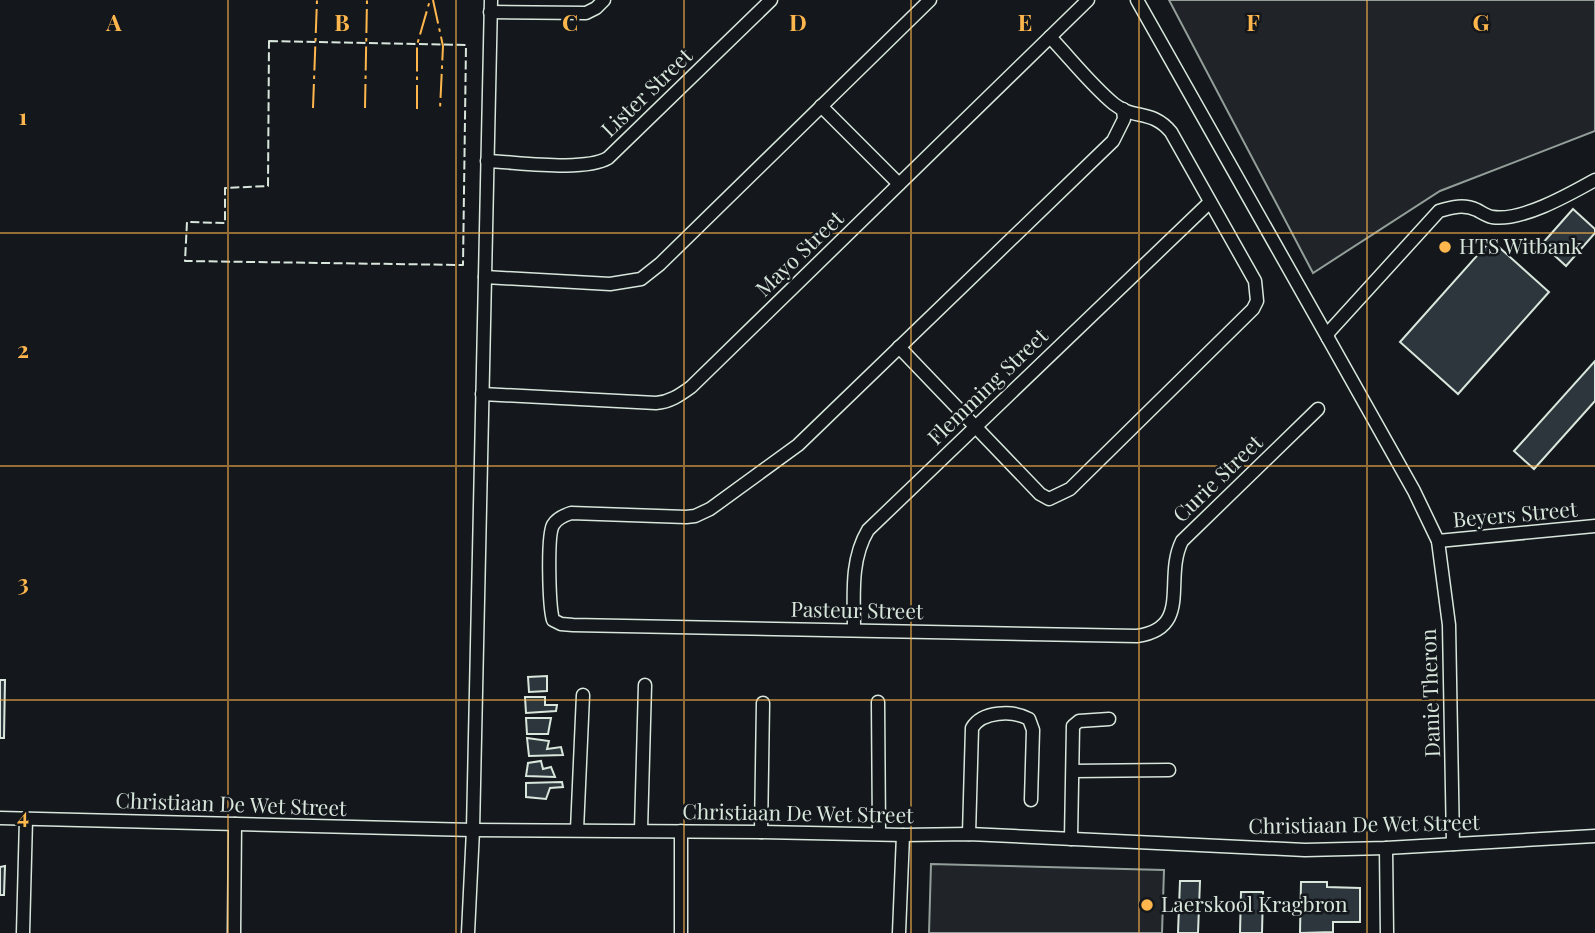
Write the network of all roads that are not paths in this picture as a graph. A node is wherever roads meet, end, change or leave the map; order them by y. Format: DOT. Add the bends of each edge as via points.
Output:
graph roads {
  1 [pos="604,0"];
  2 [pos="771,0"];
  3 [pos="930,0"];
  4 [pos="1088,0"];
  5 [pos="1137,0"];
  6 [pos="490,6"];
  7 [pos="1050,37"];
  8 [pos="821,106"];
  9 [pos="1123,110"];
  10 [pos="487,161"];
  11 [pos="1595,180"];
  12 [pos="899,184"];
  13 [pos="1210,202"];
  14 [pos="485,277"];
  15 [pos="1328,338"];
  16 [pos="899,347"];
  17 [pos="482,394"];
  18 [pos="1318,409"];
  19 [pos="975,426"];
  20 [pos="1595,526"];
  21 [pos="1438,541"];
  22 [pos="1161,629"];
  23 [pos="854,630"];
  24 [pos="645,685"];
  25 [pos="583,695"];
  26 [pos="878,702"];
  27 [pos="763,703"];
  28 [pos="1109,719"];
  29 [pos="1169,770"];
  30 [pos="1073,771"];
  31 [pos="1031,800"];
  32 [pos="0,818"];
  33 [pos="26,819"];
  34 [pos="234,824"];
  35 [pos="474,830"];
  36 [pos="577,830"];
  37 [pos="641,830"];
  38 [pos="681,831"];
  39 [pos="761,832"];
  40 [pos="879,834"];
  41 [pos="969,834"];
  42 [pos="903,835"];
  43 [pos="1595,836"];
  44 [pos="1071,839"];
  45 [pos="1453,844"];
  46 [pos="1386,848"];
  47 [pos="23,933"];
  48 [pos="234,933"];
  49 [pos="468,933"];
  50 [pos="681,933"];
  51 [pos="899,933"];
  52 [pos="1387,933"];
  1 -- 6 [label="street" via="586,13"];
  2 -- 10 [label="street, Lister Street" via="600,163"];
  3 -- 8 [label="street"];
  4 -- 7 [label="street, Mayo Street"];
  5 -- 15 [label="street, Danie Theron"];
  6 -- 10 [label="street"];
  7 -- 9 [label="street"];
  7 -- 12 [label="street, Mayo Street"];
  8 -- 12 [label="street"];
  8 -- 14 [label="street" via="641,279 610,284"];
  9 -- 13 [label="street" via="1162,121"];
  9 -- 16 [label="street" via="1121,128 1113,141"];
  10 -- 14 [label="street"];
  11 -- 15 [label="street" via="1555,202 1511,215 1492,216 1452,206 1439,211 1331,326"];
  12 -- 17 [label="street, Mayo Street" via="677,397 656,403"];
  13 -- 19 [label="street, Flemming Street"];
  13 -- 19 [label="street" via="1255,281 1257,301 1070,489 1049,499 1040,494"];
  14 -- 17 [label="street"];
  15 -- 21 [label="street, Danie Theron"];
  16 -- 19 [label="street"];
  16 -- 23 [label="street, Pasteur Street" via="798,444 702,514 571,513 557,520 551,530 550,599 553,620 561,624"];
  17 -- 35 [label="street"];
  18 -- 22 [label="street, Curie Street" via="1182,541 1175,554 1172,611"];
  19 -- 23 [label="street, Flemming Street" via="868,530 859,545"];
  20 -- 21 [label="street, Beyers Street"];
  21 -- 45 [label="street, Danie Theron" via="1449,625"];
  22 -- 23 [label="street, Pasteur Street" via="1137,636"];
  24 -- 37 [label="street"];
  25 -- 36 [label="street"];
  26 -- 40 [label="street"];
  27 -- 39 [label="street"];
  28 -- 30 [label="street" via="1079,721 1073,726"];
  29 -- 30 [label="street"];
  30 -- 44 [label="street"];
  31 -- 41 [label="street" via="1033,730 1029,719 988,715 972,728"];
  32 -- 33 [label="street, Christiaan De Wet Street"];
  33 -- 34 [label="street, Christiaan De Wet Street"];
  33 -- 47 [label="street"];
  34 -- 35 [label="street, Christiaan De Wet Street"];
  34 -- 48 [label="street"];
  35 -- 36 [label="street, Christiaan De Wet Street"];
  35 -- 49 [label="street"];
  36 -- 37 [label="street, Christiaan De Wet Street"];
  37 -- 38 [label="street, Christiaan De Wet Street"];
  38 -- 39 [label="street, Christiaan De Wet Street"];
  38 -- 50 [label="street"];
  39 -- 40 [label="street, Christiaan De Wet Street"];
  40 -- 42 [label="street, Christiaan De Wet Street"];
  41 -- 42 [label="street, Christiaan De Wet Street"];
  41 -- 44 [label="street, Christiaan De Wet Street"];
  42 -- 51 [label="street"];
  43 -- 45 [label="street, Christiaan De Wet Street"];
  44 -- 46 [label="street, Christiaan De Wet Street" via="1305,850"];
  45 -- 46 [label="street, Christiaan De Wet Street"];
  46 -- 52 [label="street"];
}
